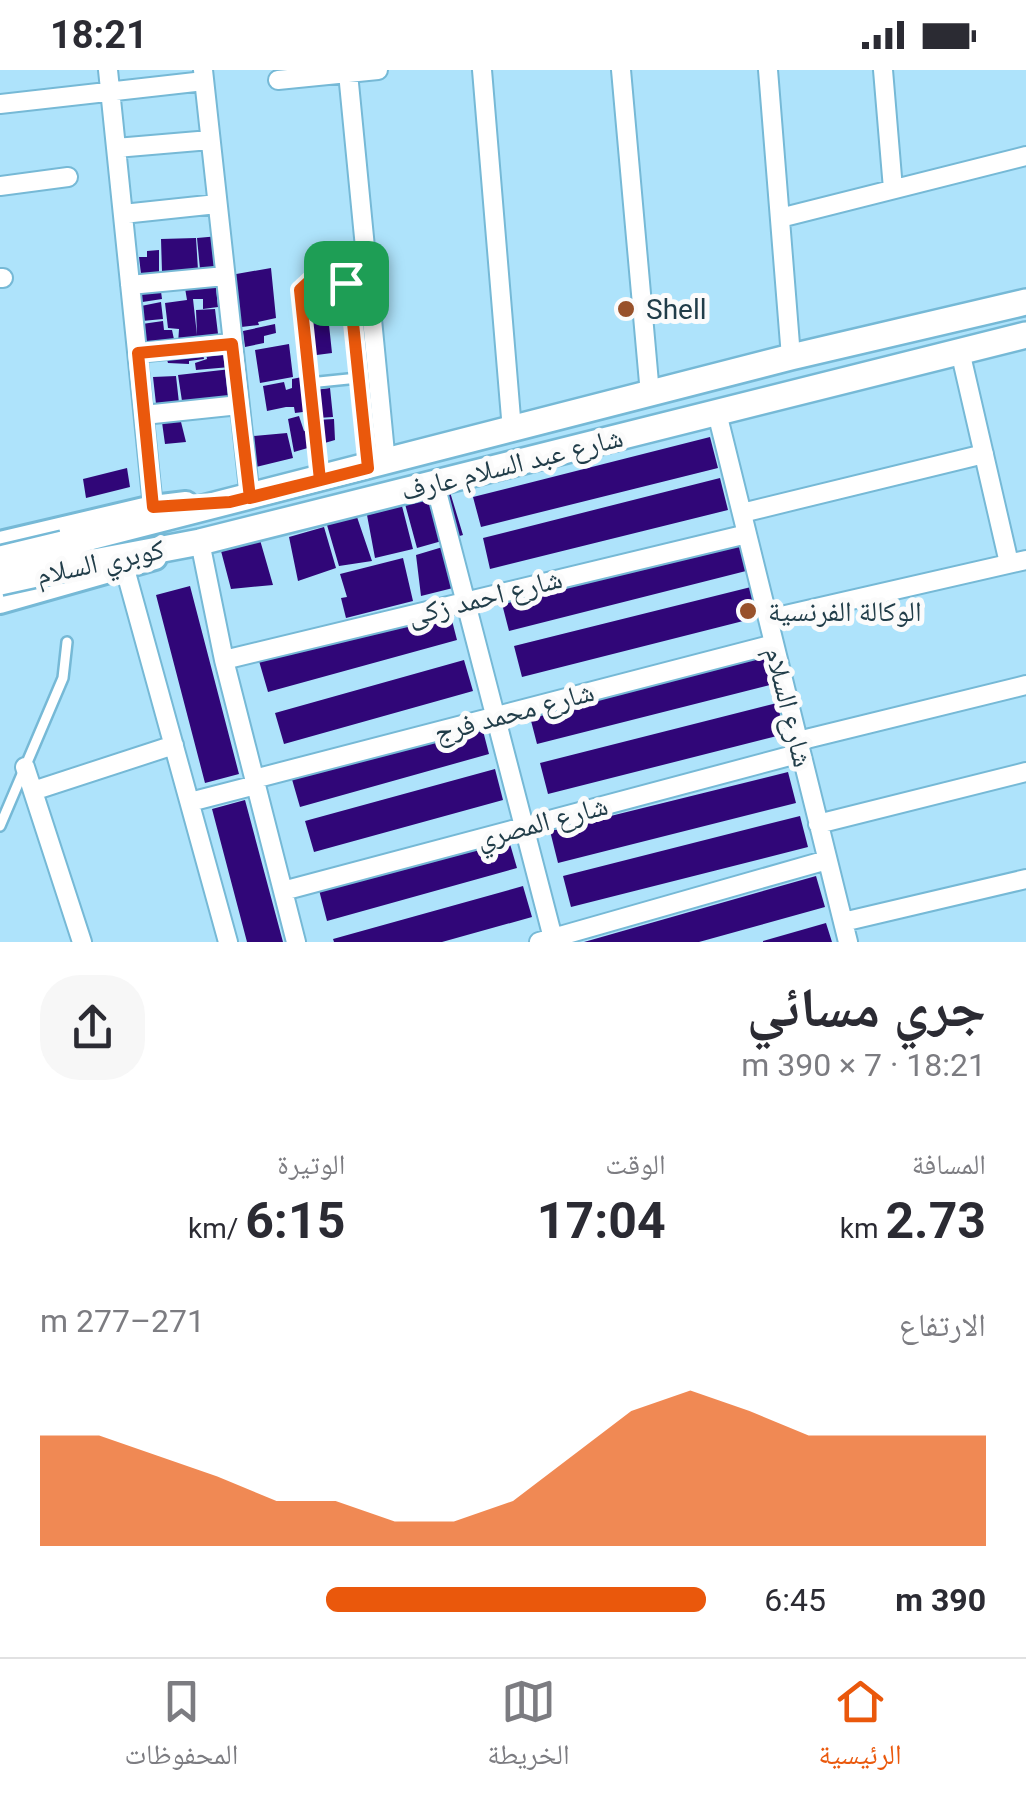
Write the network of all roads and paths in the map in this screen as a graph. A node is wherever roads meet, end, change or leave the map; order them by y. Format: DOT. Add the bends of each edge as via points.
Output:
graph roads {
  1 [pos="108,70"];
  2 [pos="378,70"];
  3 [pos="482,70"];
  4 [pos="621,70"];
  5 [pos="768,70"];
  6 [pos="883,70"];
  7 [pos="348,73"];
  8 [pos="204,76"];
  9 [pos="278,80"];
  10 [pos="110,92"];
  11 [pos="0,104"];
  12 [pos="210,140"];
  13 [pos="116,148"];
  14 [pos="1026,156"];
  15 [pos="68,177"];
  16 [pos="0,186"];
  17 [pos="892,189"];
  18 [pos="217,204"];
  19 [pos="123,214"];
  20 [pos="780,218"];
  21 [pos="225,276"];
  22 [pos="130,285"];
  23 [pos="1026,302"];
  24 [pos="1026,335"];
  25 [pos="232,344"];
  26 [pos="960,352"];
  27 [pos="138,353"];
  28 [pos="791,357"];
  29 [pos="358,378"];
  30 [pos="309,382"];
  31 [pos="650,394"];
  32 [pos="239,405"];
  33 [pos="717,413"];
  34 [pos="144,415"];
  35 [pos="512,430"];
  36 [pos="984,454"];
  37 [pos="377,465"];
  38 [pos="320,480"];
  39 [pos="434,484"];
  40 [pos="240,500"];
  41 [pos="153,507"];
  42 [pos="742,513"];
  43 [pos="747,534"];
  44 [pos="30,536"];
  45 [pos="200,542"];
  46 [pos="0,544"];
  47 [pos="66,556"];
  48 [pos="0,559"];
  49 [pos="1018,561"];
  50 [pos="125,570"];
  51 [pos="0,582"];
  52 [pos="43,592"];
  53 [pos="0,602"];
  54 [pos="465,602"];
  55 [pos="768,620"];
  56 [pos="67,642"];
  57 [pos="774,644"];
  58 [pos="224,660"];
  59 [pos="1026,685"];
  60 [pos="495,716"];
  61 [pos="174,745"];
  62 [pos="799,747"];
  63 [pos="25,767"];
  64 [pos="1026,772"];
  65 [pos="255,782"];
  66 [pos="33,791"];
  67 [pos="190,802"];
  68 [pos="818,824"];
  69 [pos="0,826"];
  70 [pos="524,826"];
  71 [pos="828,860"];
  72 [pos="1026,880"];
  73 [pos="283,891"];
  74 [pos="843,922"];
  75 [pos="549,941"];
  76 [pos="82,942"];
  77 [pos="228,942"];
  78 [pos="296,942"];
  79 [pos="848,942"];
  1 -- 10 [label="street"];
  2 -- 7 [label="street"];
  3 -- 35 [label="street"];
  4 -- 31 [label="street"];
  5 -- 20 [label="street"];
  6 -- 17 [label="street"];
  7 -- 9 [label="street"];
  7 -- 37 [label="street"];
  8 -- 10 [label="street"];
  8 -- 12 [label="street"];
  10 -- 11 [label="street"];
  10 -- 13 [label="street"];
  12 -- 13 [label="street"];
  12 -- 18 [label="street"];
  13 -- 19 [label="street"];
  14 -- 17 [label="street"];
  15 -- 16 [label="street"];
  17 -- 20 [label="street"];
  18 -- 19 [label="street"];
  18 -- 21 [label="street"];
  19 -- 22 [label="street"];
  20 -- 28 [label="street"];
  21 -- 22 [label="street"];
  21 -- 25 [label="street"];
  22 -- 27 [label="street"];
  23 -- 28 [label="main road, شارع عبد السلام عارف"];
  24 -- 26 [label="main road, شارع عبد السلام عارف"];
  25 -- 27 [label="street"];
  25 -- 32 [label="street"];
  26 -- 33 [label="main road, شارع عبد السلام عارف"];
  26 -- 36 [label="street"];
  27 -- 34 [label="street"];
  28 -- 31 [label="main road, شارع عبد السلام عارف"];
  29 -- 30 [label="lane"];
  29 -- 30 [label="lane" via="349,288 337,277 314,277 300,290"];
  29 -- 37 [label="lane"];
  30 -- 38 [label="lane"];
  31 -- 35 [label="main road, شارع عبد السلام عارف"];
  32 -- 34 [label="street"];
  32 -- 40 [label="street"];
  33 -- 39 [label="main road, شارع عبد السلام عارف"];
  33 -- 42 [label="street, شارع السلام"];
  34 -- 41 [label="street"];
  35 -- 37 [label="main road, شارع عبد السلام عارف"];
  36 -- 42 [label="street"];
  36 -- 49 [label="street"];
  37 -- 38 [label="main road, شارع عبد السلام عارف"];
  38 -- 40 [label="main road, شارع عبد السلام عارف"];
  39 -- 45 [label="main road, شارع عبد السلام عارف"];
  39 -- 54 [label="street"];
  40 -- 41 [label="main road, شارع عبد السلام عارف"];
  40 -- 47 [label="main road, كوبري السلام"];
  41 -- 44 [label="main road, شارع عبد السلام عارف"];
  42 -- 43 [label="street, شارع السلام"];
  43 -- 54 [label="street, شارع احمد زكى"];
  43 -- 55 [label="street, شارع السلام"];
  44 -- 46 [label="main road, شارع عبد السلام عارف"];
  44 -- 52 [label="main road"];
  45 -- 47 [label="main road, كوبري السلام"];
  45 -- 50 [label="main road, شارع عبد السلام عارف"];
  45 -- 58 [label="street"];
  47 -- 48 [label="main road, كوبري السلام, bridge"];
  47 -- 51 [label="main road, كوبري السلام, bridge"];
  49 -- 55 [label="street"];
  50 -- 52 [label="main road, شارع عبد السلام عارف"];
  50 -- 61 [label="street"];
  52 -- 53 [label="main road, شارع عبد السلام عارف"];
  54 -- 58 [label="street, شارع احمد زكى"];
  54 -- 60 [label="street"];
  55 -- 57 [label="street, شارع السلام"];
  56 -- 63 [label="lane" via="63,678"];
  57 -- 60 [label="street, شارع محمد فرج"];
  57 -- 62 [label="street, شارع السلام"];
  58 -- 65 [label="street"];
  59 -- 62 [label="street, شارع المصري"];
  60 -- 65 [label="street, شارع محمد فرج"];
  60 -- 70 [label="street"];
  61 -- 66 [label="street"];
  61 -- 67 [label="street"];
  62 -- 68 [label="street, شارع السلام"];
  62 -- 70 [label="street, شارع المصري"];
  63 -- 66 [label="street"];
  63 -- 69 [label="lane"];
  64 -- 68 [label="street"];
  65 -- 67 [label="street, شارع محمد فرج"];
  65 -- 73 [label="street"];
  66 -- 76 [label="street"];
  67 -- 77 [label="street"];
  68 -- 71 [label="street, شارع السلام"];
  70 -- 73 [label="street, شارع المصري"];
  70 -- 75 [label="street"];
  71 -- 74 [label="street, شارع السلام"];
  71 -- 75 [label="street"];
  72 -- 74 [label="street"];
  73 -- 78 [label="street"];
  74 -- 79 [label="street, شارع السلام"];
}
